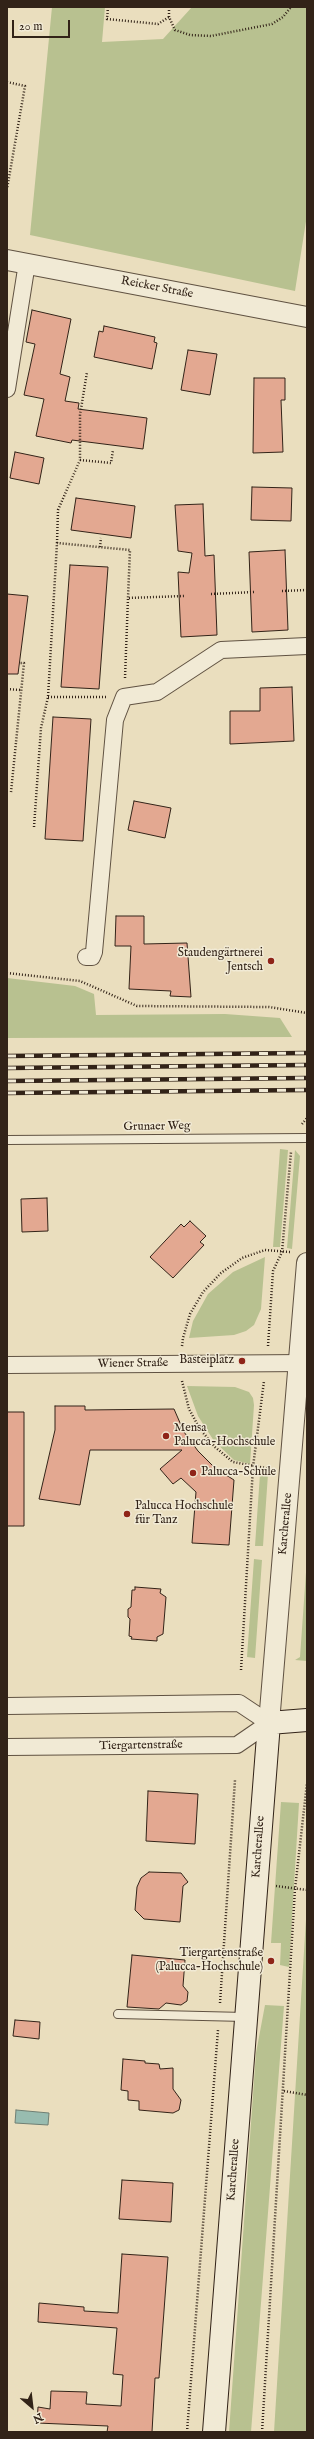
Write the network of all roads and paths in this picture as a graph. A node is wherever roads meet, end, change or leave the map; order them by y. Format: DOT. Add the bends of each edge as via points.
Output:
graph roads {
  1 [pos="108,7"];
  2 [pos="169,7"];
  3 [pos="291,7"];
  4 [pos="169,17"];
  5 [pos="7,82"];
  6 [pos="7,189"];
  7 [pos="7,260"];
  8 [pos="27,263"];
  9 [pos="307,317"];
  10 [pos="87,372"];
  11 [pos="7,389"];
  12 [pos="113,450"];
  13 [pos="80,460"];
  14 [pos="101,538"];
  15 [pos="57,543"];
  16 [pos="100,547"];
  17 [pos="307,590"];
  18 [pos="282,591"];
  19 [pos="255,592"];
  20 [pos="211,594"];
  21 [pos="184,596"];
  22 [pos="128,598"];
  23 [pos="307,646"];
  24 [pos="19,663"];
  25 [pos="7,689"];
  26 [pos="21,690"];
  27 [pos="48,697"];
  28 [pos="124,697"];
  29 [pos="13,727"];
  30 [pos="18,728"];
  31 [pos="9,762"];
  32 [pos="14,762"];
  33 [pos="11,792"];
  34 [pos="34,827"];
  35 [pos="86,957"];
  36 [pos="7,973"];
  37 [pos="307,1014"];
  38 [pos="292,1137"];
  39 [pos="307,1138"];
  40 [pos="7,1140"];
  41 [pos="307,1263"];
  42 [pos="269,1333"];
  43 [pos="303,1363"];
  44 [pos="7,1365"];
  45 [pos="263,1395"];
  46 [pos="241,1670"];
  47 [pos="7,1706"];
  48 [pos="307,1720"];
  49 [pos="269,1723"];
  50 [pos="7,1747"];
  51 [pos="235,1780"];
  52 [pos="307,1783"];
  53 [pos="296,1888"];
  54 [pos="307,1890"];
  55 [pos="118,2014"];
  56 [pos="219,2016"];
  57 [pos="246,2017"];
  58 [pos="284,2091"];
  59 [pos="307,2095"];
  60 [pos="187,2432"];
  61 [pos="214,2432"];
  62 [pos="262,2432"];
  1 -- 4 [label="path" via="107,19 158,24"];
  2 -- 4 [label="path"];
  3 -- 4 [label="path" via="283,17 272,24 211,36 190,36 175,30"];
  5 -- 6 [label="path" via="25,86"];
  7 -- 8 [label="street, Reicker Straße"];
  8 -- 9 [label="street, Reicker Straße"];
  8 -- 11 [label="street"];
  10 -- 13 [label="path" via="80,415"];
  12 -- 13 [label="path" via="111,463"];
  13 -- 15 [label="path" via="58,510"];
  14 -- 16 [label="path"];
  15 -- 16 [label="path"];
  15 -- 27 [label="path"];
  16 -- 22 [label="path" via="130,550"];
  17 -- 18 [label="path"];
  19 -- 20 [label="path"];
  21 -- 22 [label="path"];
  22 -- 28 [label="path"];
  23 -- 28 [label="street" via="221,650 157,692"];
  24 -- 26 [label="path" via="24,663"];
  25 -- 26 [label="path"];
  26 -- 30 [label="path"];
  27 -- 28 [label="path"];
  27 -- 34 [label="path" via="41,728"];
  28 -- 35 [label="street" via="116,720 94,952 92,956"];
  29 -- 30 [label="path"];
  30 -- 32 [label="path"];
  31 -- 32 [label="path"];
  32 -- 33 [label="path"];
  36 -- 37 [label="path" via="80,981 137,1006 269,1007"];
  38 -- 39 [label="lane, Grunaer Weg"];
  38 -- 40 [label="lane, Grunaer Weg"];
  38 -- 42 [label="path" via="282,1252 273,1271"];
  41 -- 43 [label="street, Karcherallee"];
  43 -- 44 [label="street, Wiener Straße"];
  43 -- 49 [label="street, Karcherallee"];
  45 -- 46 [label="path" via="253,1467"];
  47 -- 49 [label="street" via="239,1703"];
  48 -- 49 [label="main road, Tiergartenstraße"];
  49 -- 50 [label="street, Tiergartenstraße" via="237,1745"];
  49 -- 57 [label="main road, Karcherallee"];
  51 -- 56 [label="path"];
  52 -- 53 [label="path"];
  53 -- 54 [label="path"];
  53 -- 58 [label="path"];
  55 -- 56 [label="lane"];
  56 -- 57 [label="lane"];
  56 -- 60 [label="path"];
  57 -- 61 [label="main road, Karcherallee"];
  58 -- 59 [label="path"];
  58 -- 62 [label="path"];
}
